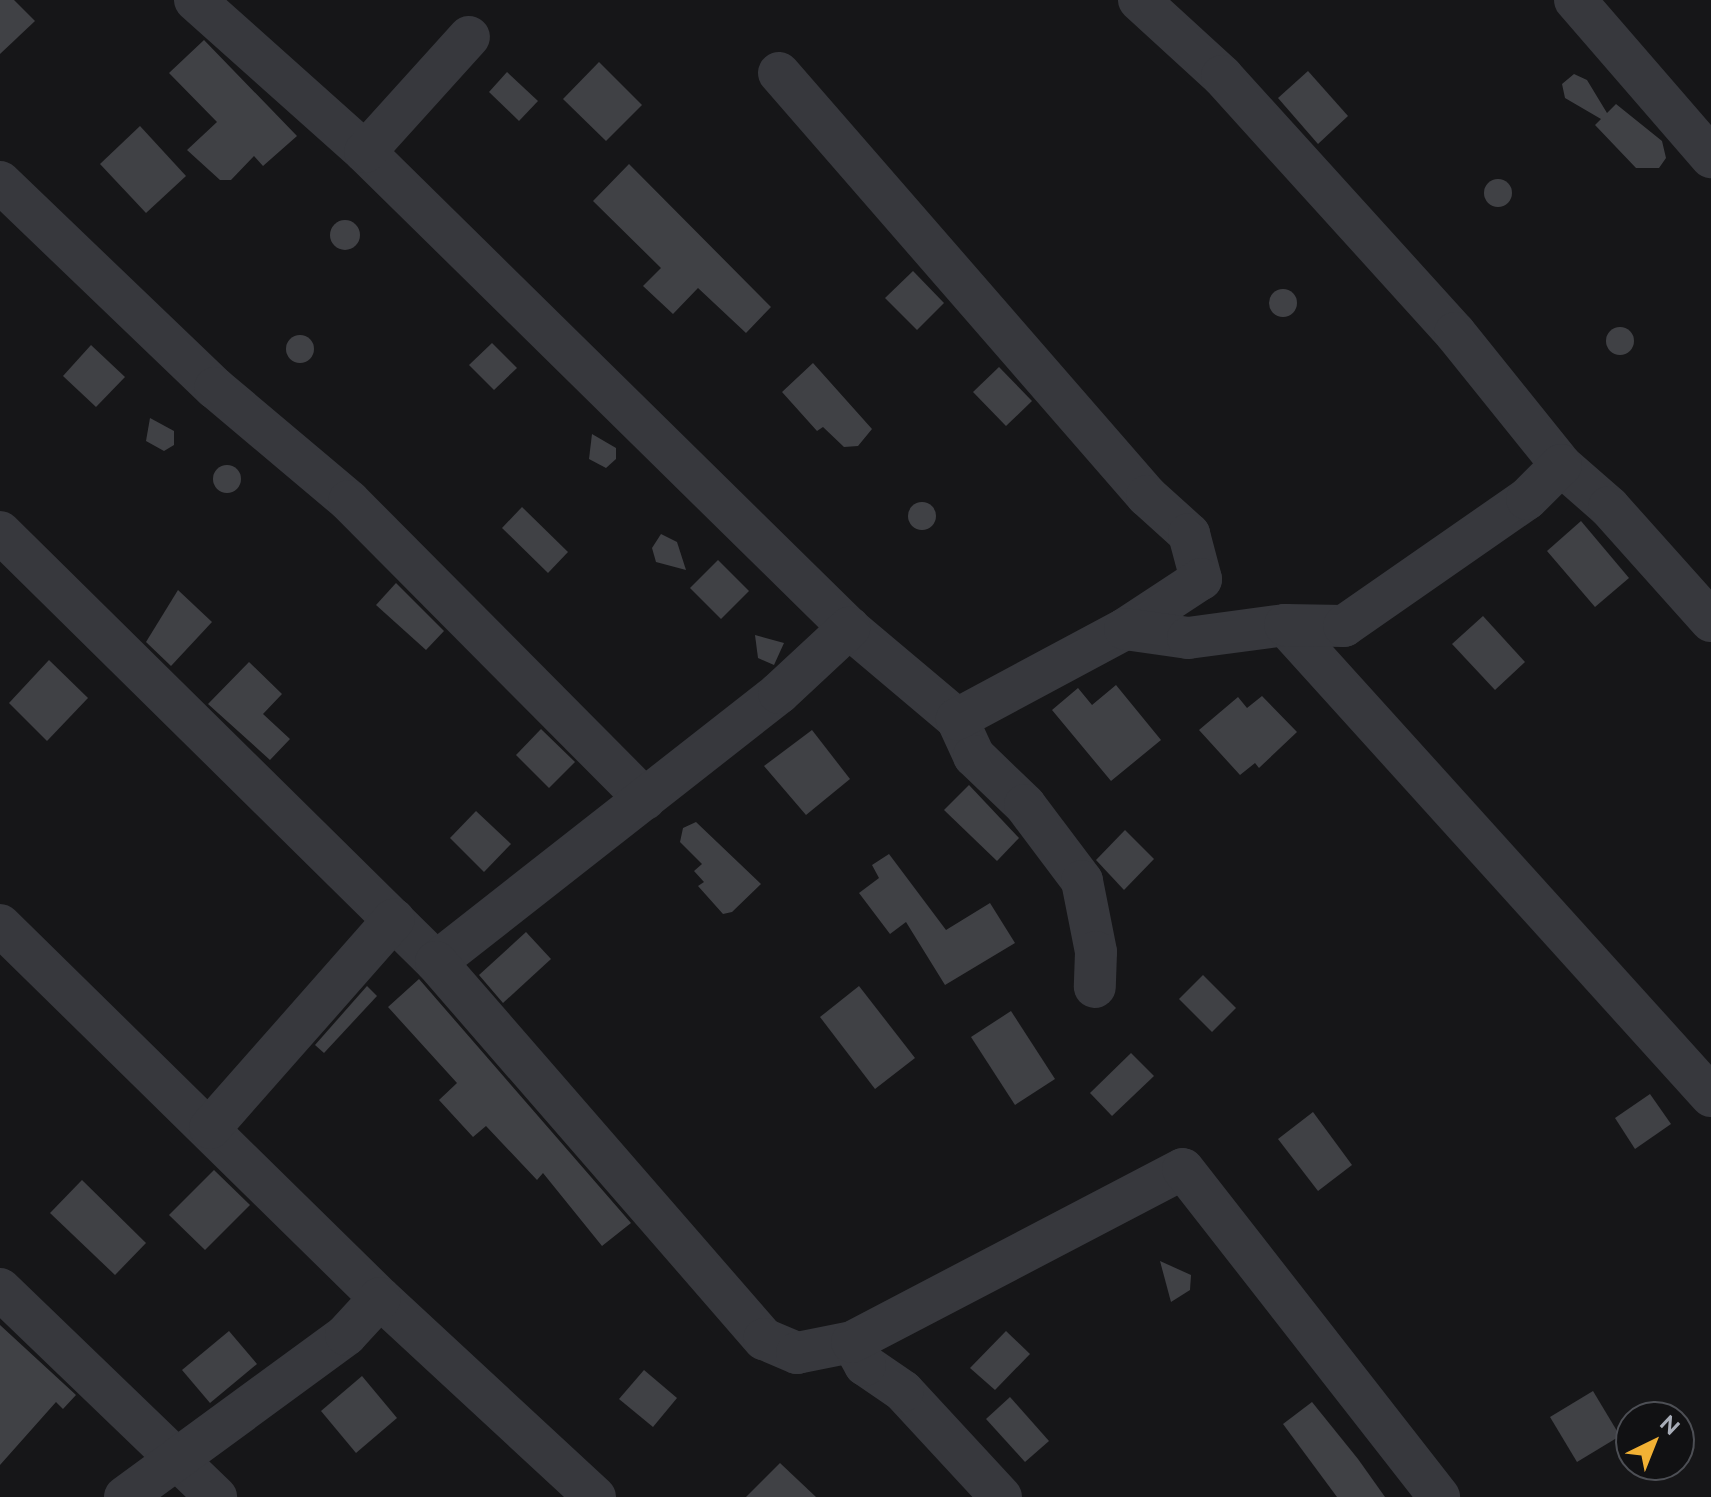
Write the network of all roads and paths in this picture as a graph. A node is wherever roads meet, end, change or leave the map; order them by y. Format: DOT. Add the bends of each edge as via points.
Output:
graph roads {
  1 [pos="195,0"];
  2 [pos="1139,0"];
  3 [pos="1575,0"];
  4 [pos="469,37"];
  5 [pos="779,73"];
  6 [pos="365,152"];
  7 [pos="1711,157"];
  8 [pos="0,182"];
  9 [pos="1561,465"];
  10 [pos="0,532"];
  11 [pos="1711,621"];
  12 [pos="1285,625"];
  13 [pos="849,628"];
  14 [pos="1125,629"];
  15 [pos="957,719"];
  16 [pos="645,799"];
  17 [pos="394,919"];
  18 [pos="0,925"];
  19 [pos="436,962"];
  20 [pos="1095,987"];
  21 [pos="1711,1096"];
  22 [pos="210,1128"];
  23 [pos="0,1289"];
  24 [pos="380,1298"];
  25 [pos="852,1342"];
  26 [pos="171,1460"];
  27 [pos="125,1497"];
  28 [pos="216,1497"];
  29 [pos="595,1497"];
  30 [pos="1001,1497"];
  31 [pos="1439,1497"];
  1 -- 6 [label="street"];
  2 -- 9 [label="street" via="1222,76 1455,333"];
  3 -- 7 [label="street"];
  4 -- 6 [label="street"];
  5 -- 14 [label="street" via="1147,496 1189,534 1201,579"];
  6 -- 13 [label="street"];
  8 -- 16 [label="street" via="215,388 349,501"];
  9 -- 11 [label="street" via="1609,507"];
  9 -- 12 [label="street" via="1527,499 1344,626"];
  10 -- 17 [label="street"];
  12 -- 14 [label="street" via="1188,638"];
  12 -- 21 [label="street"];
  13 -- 15 [label="street"];
  13 -- 16 [label="street" via="779,693"];
  14 -- 15 [label="street"];
  15 -- 20 [label="street" via="974,756 1025,805 1082,881 1096,952"];
  16 -- 19 [label="street"];
  17 -- 19 [label="street"];
  17 -- 22 [label="street"];
  18 -- 22 [label="street"];
  19 -- 25 [label="street" via="764,1339 797,1353"];
  22 -- 24 [label="street"];
  23 -- 26 [label="street"];
  24 -- 26 [label="street" via="346,1335"];
  24 -- 29 [label="street"];
  25 -- 30 [label="street" via="865,1365 903,1391"];
  25 -- 31 [label="street" via="1183,1169"];
  26 -- 27 [label="street"];
  26 -- 28 [label="street"];
}
